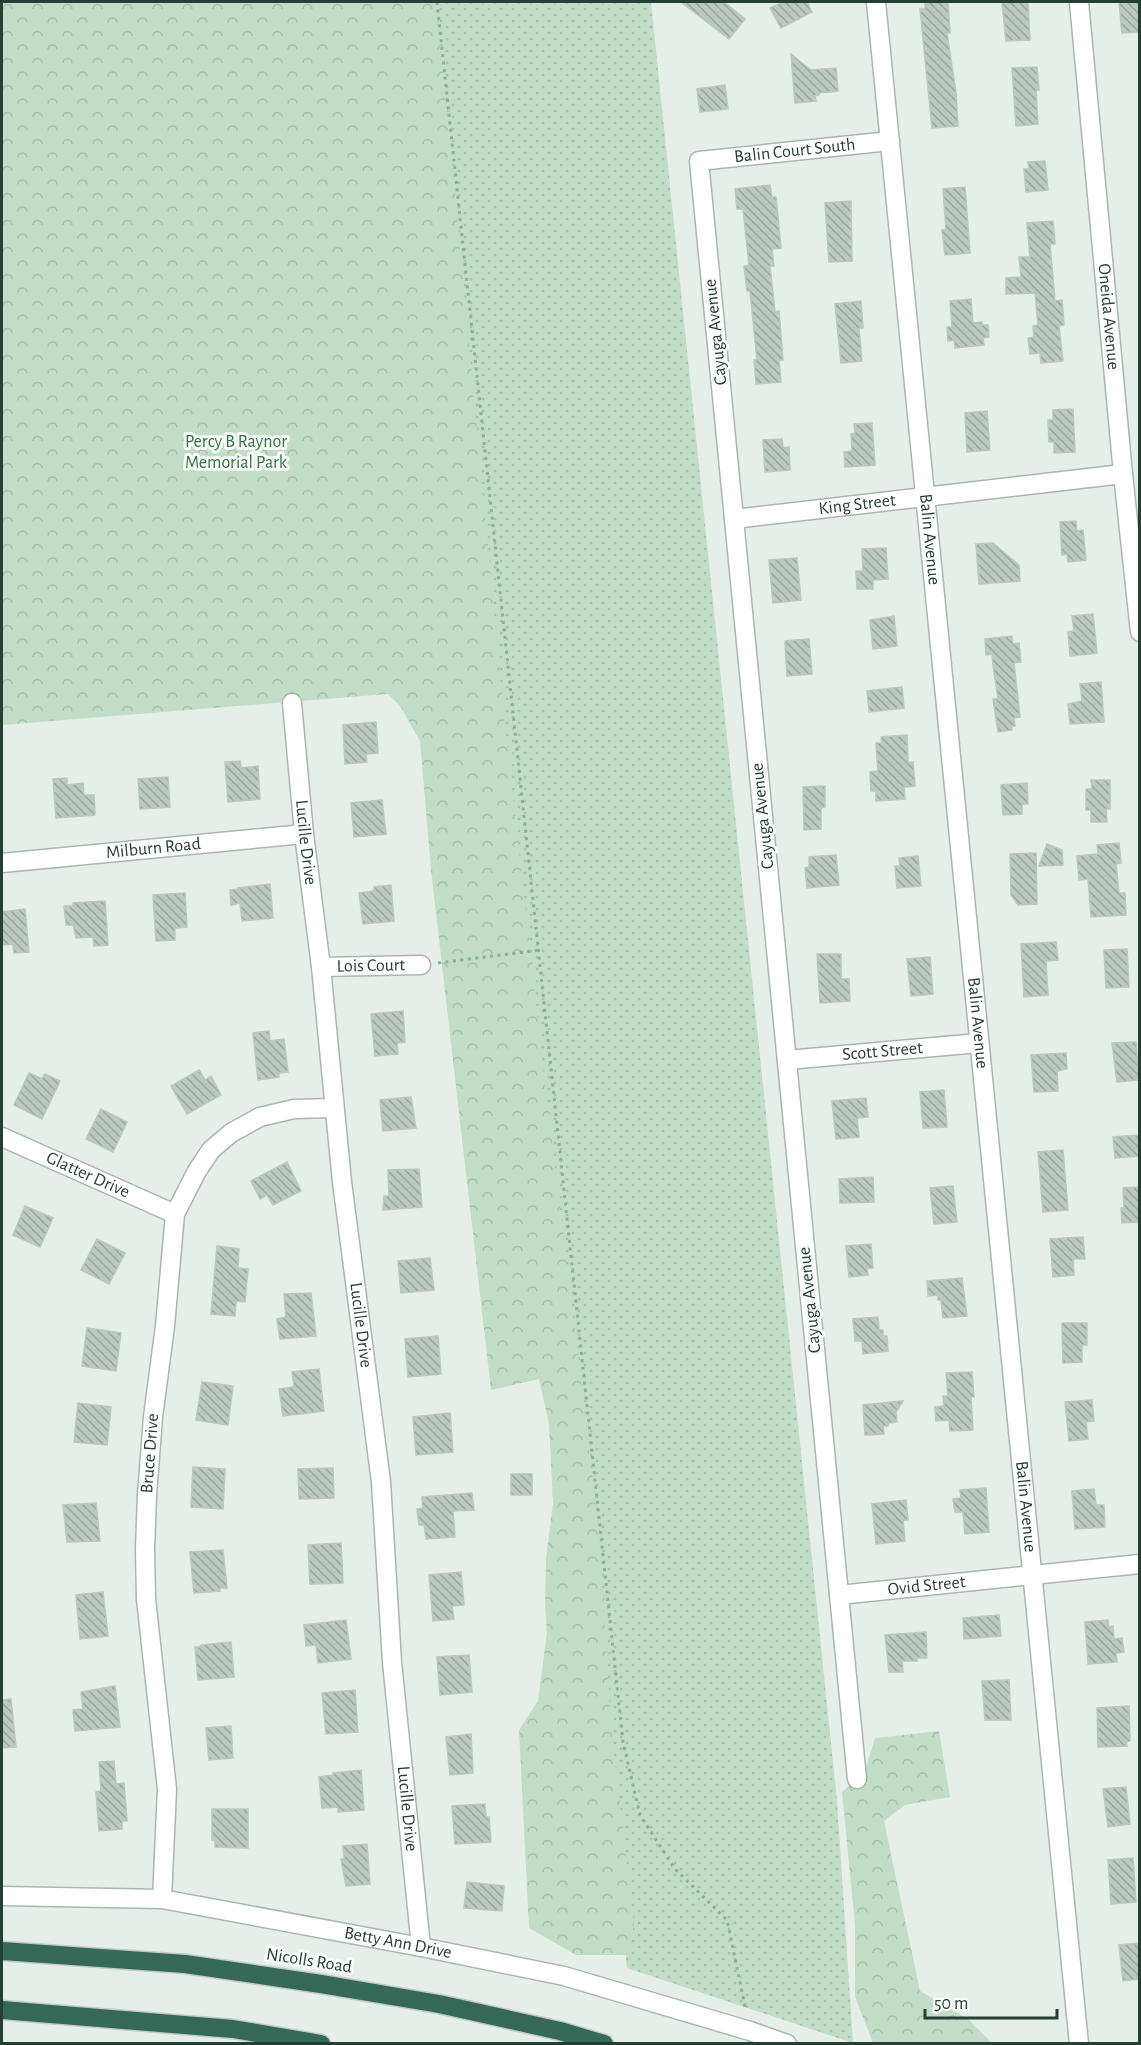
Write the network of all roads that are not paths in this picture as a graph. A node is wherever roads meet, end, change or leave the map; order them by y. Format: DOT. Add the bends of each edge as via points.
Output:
graph roads {
  1 [pos="876,2"];
  2 [pos="1079,2"];
  3 [pos="890,141"];
  4 [pos="699,161"];
  5 [pos="1123,474"];
  6 [pos="925,497"];
  7 [pos="734,519"];
  8 [pos="1140,632"];
  9 [pos="292,703"];
  10 [pos="304,834"];
  11 [pos="2,863"];
  12 [pos="421,965"];
  13 [pos="321,967"];
  14 [pos="980,1044"];
  15 [pos="787,1060"];
  16 [pos="333,1108"];
  17 [pos="2,1137"];
  18 [pos="175,1214"];
  19 [pos="1140,1564"];
  20 [pos="1033,1575"];
  21 [pos="839,1595"];
  22 [pos="857,1779"];
  23 [pos="2,1896"];
  24 [pos="162,1899"];
  25 [pos="421,1947"];
  26 [pos="2,1951"];
  27 [pos="2,2010"];
  28 [pos="321,2043"];
  29 [pos="604,2043"];
  30 [pos="787,2043"];
  31 [pos="1079,2043"];
  1 -- 3 [label="street, Balin Avenue"];
  2 -- 5 [label="street, Oneida Avenue"];
  3 -- 4 [label="street, Balin Court South"];
  3 -- 6 [label="street, Balin Avenue"];
  4 -- 7 [label="street, Cayuga Avenue"];
  5 -- 6 [label="street, King Street"];
  5 -- 8 [label="street, Oneida Avenue"];
  6 -- 7 [label="street, King Street"];
  6 -- 14 [label="street, Balin Avenue"];
  7 -- 15 [label="street, Cayuga Avenue"];
  9 -- 10 [label="street, Lucille Drive"];
  10 -- 11 [label="street, Milburn Road"];
  10 -- 13 [label="street, Lucille Drive"];
  12 -- 13 [label="street, Lois Court"];
  13 -- 16 [label="street, Lucille Drive"];
  14 -- 15 [label="street, Scott Street"];
  14 -- 20 [label="street, Balin Avenue"];
  15 -- 21 [label="street, Cayuga Avenue"];
  16 -- 18 [label="street, Bruce Drive" via="294,1109 260,1117 231,1133 211,1150"];
  16 -- 25 [label="street, Lucille Drive" via="381,1482 392,1662"];
  17 -- 18 [label="street, Glatter Drive"];
  18 -- 24 [label="street, Bruce Drive" via="153,1417 145,1549 146,1599 167,1789"];
  19 -- 20 [label="street, Ovid Street"];
  20 -- 21 [label="street, Ovid Street"];
  20 -- 31 [label="street, Balin Avenue"];
  21 -- 22 [label="street"];
  23 -- 24 [label="street, Betty Ann Drive"];
  24 -- 25 [label="street, Betty Ann Drive"];
  25 -- 30 [label="street, Betty Ann Drive" via="564,1976"];
  26 -- 29 [label="highway, Nicolls Road" via="185,1964 310,1983 439,2004"];
  27 -- 28 [label="highway" via="233,2029"];
}
